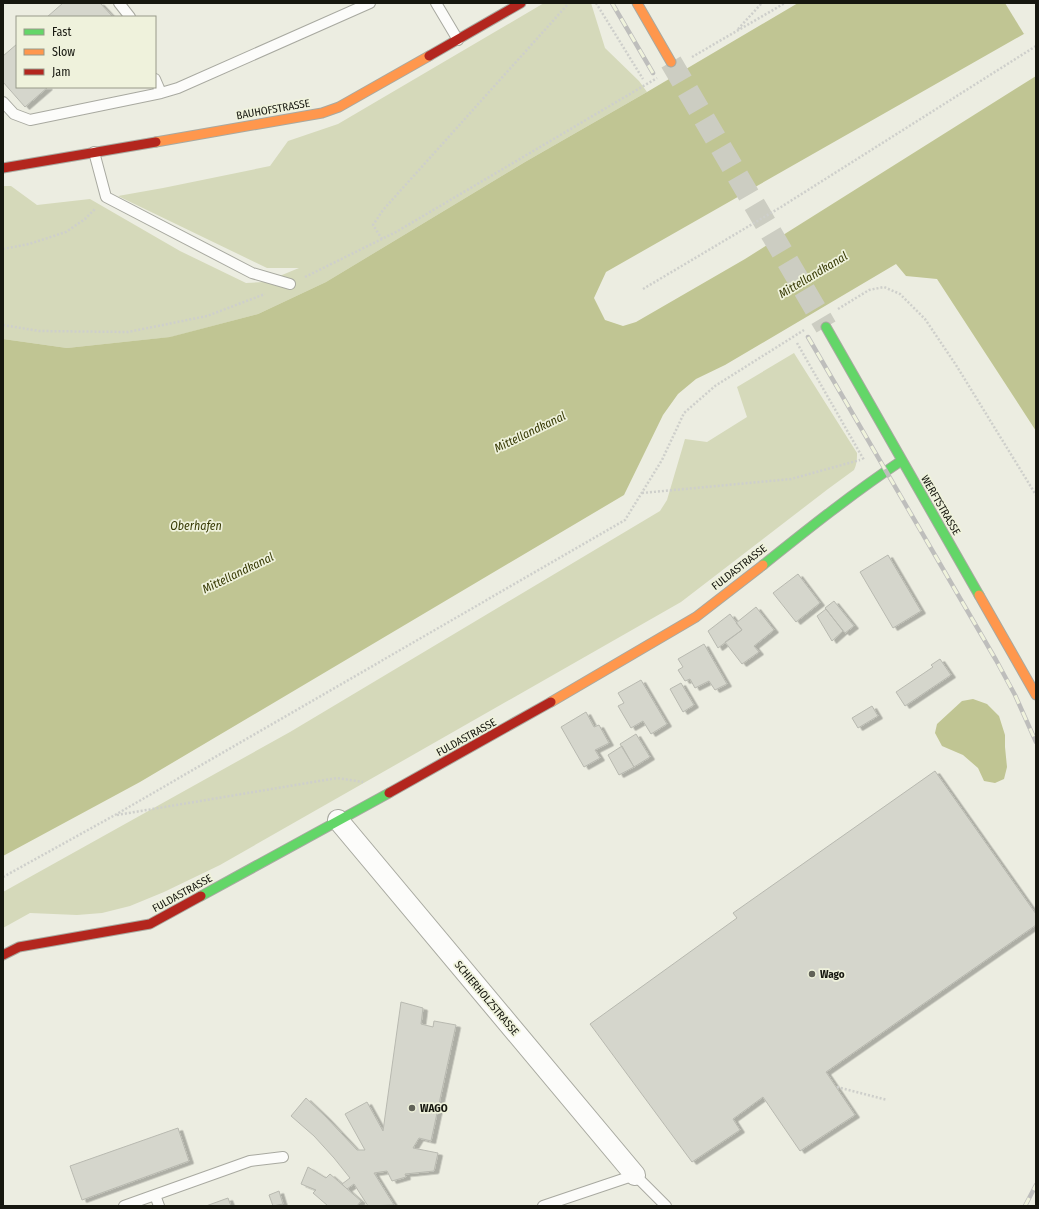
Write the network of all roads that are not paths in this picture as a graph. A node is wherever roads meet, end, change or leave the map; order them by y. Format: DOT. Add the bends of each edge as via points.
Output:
graph roads {
  1 [pos="119,3"];
  2 [pos="370,3"];
  3 [pos="436,3"];
  4 [pos="521,3"];
  5 [pos="638,3"];
  6 [pos="129,16"];
  7 [pos="458,40"];
  8 [pos="671,62"];
  9 [pos="156,81"];
  10 [pos="161,93"];
  11 [pos="3,102"];
  12 [pos="94,152"];
  13 [pos="3,168"];
  14 [pos="290,284"];
  15 [pos="826,327"];
  16 [pos="901,461"];
  17 [pos="1036,695"];
  18 [pos="338,820"];
  19 [pos="3,955"];
  20 [pos="283,1157"];
  21 [pos="635,1175"];
  22 [pos="155,1195"];
  23 [pos="124,1206"];
  24 [pos="159,1206"];
  25 [pos="542,1206"];
  26 [pos="666,1206"];
  1 -- 6 [label="lane"];
  2 -- 10 [label="lane" via="178,88"];
  3 -- 7 [label="lane"];
  4 -- 7 [label="street, BAUHOFSTRASSE"];
  5 -- 8 [label="street"];
  7 -- 12 [label="street, BAUHOFSTRASSE" via="355,99 322,113"];
  9 -- 10 [label="lane"];
  10 -- 11 [label="lane" via="30,120 14,114"];
  12 -- 13 [label="street, BAUHOFSTRASSE"];
  12 -- 14 [label="lane" via="106,197 252,273"];
  15 -- 16 [label="street, WERFTSTRASSE"];
  16 -- 17 [label="street, WERFTSTRASSE"];
  16 -- 18 [label="street, FULDASTRASSE" via="875,478 696,617 520,721"];
  18 -- 19 [label="street, FULDASTRASSE" via="150,924 19,947"];
  18 -- 21 [label="street, SCHIERHOLZSTRASSE"];
  20 -- 22 [label="lane" via="250,1161"];
  21 -- 25 [label="lane"];
  21 -- 26 [label="lane"];
  22 -- 23 [label="lane"];
  22 -- 24 [label="lane"];
}
